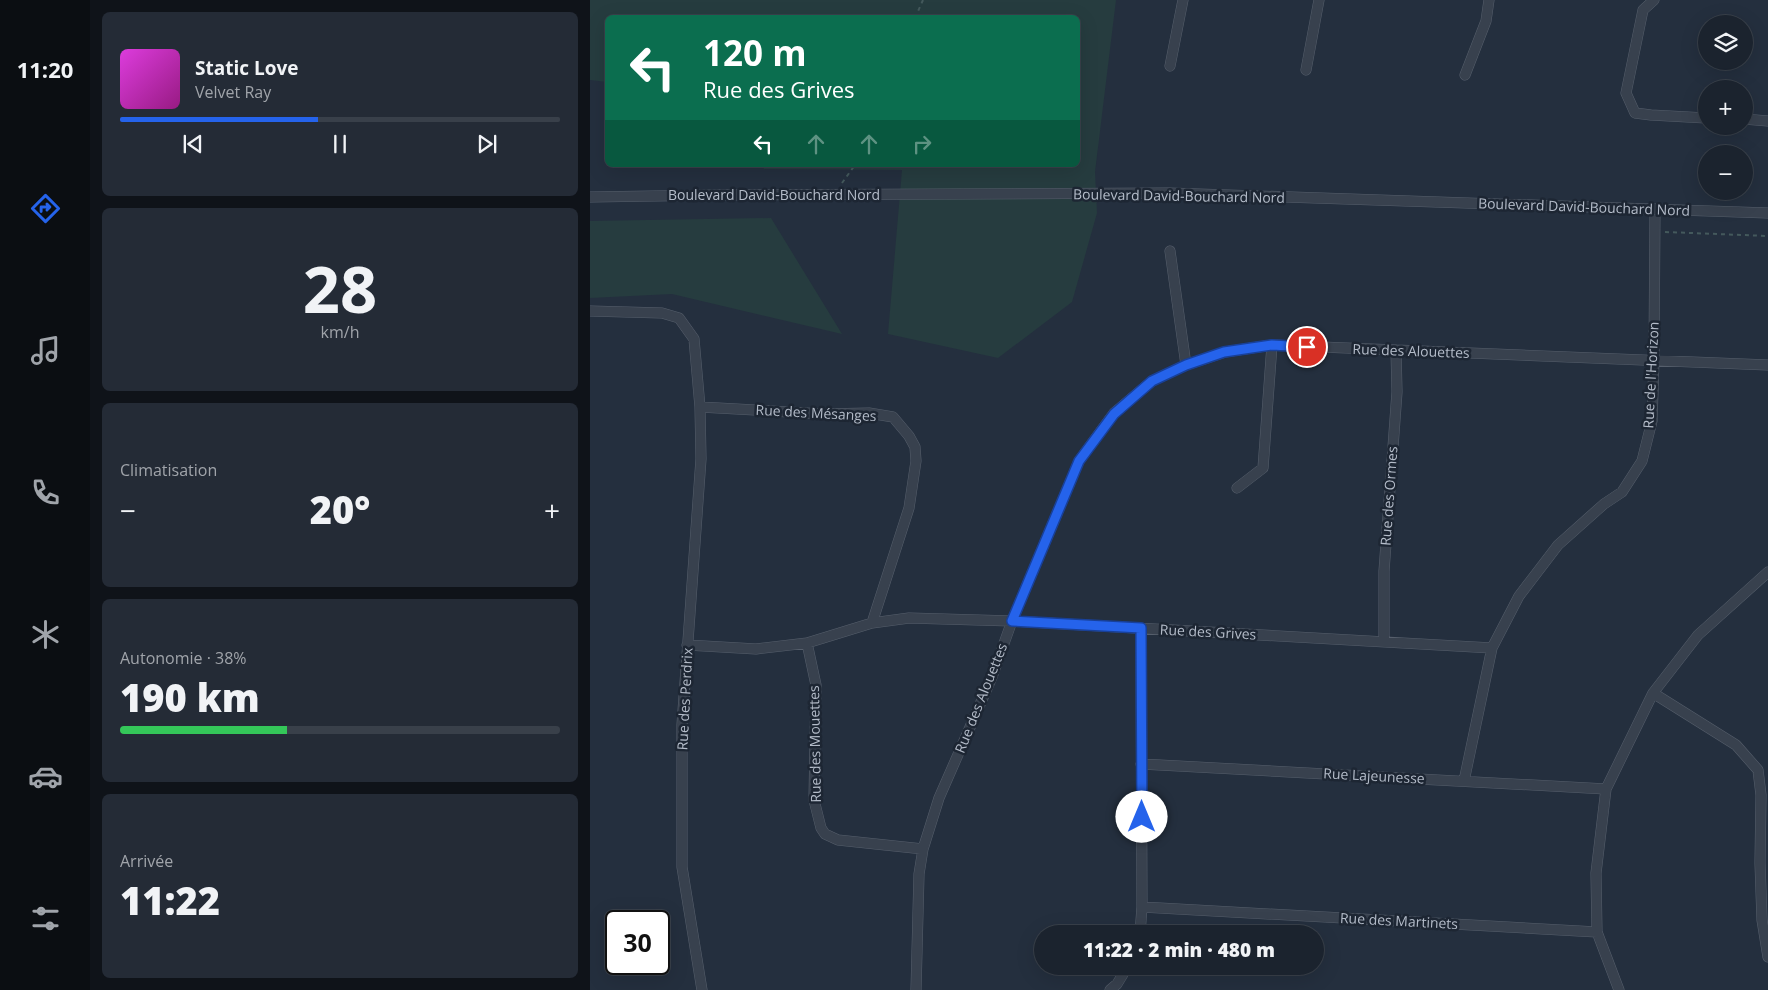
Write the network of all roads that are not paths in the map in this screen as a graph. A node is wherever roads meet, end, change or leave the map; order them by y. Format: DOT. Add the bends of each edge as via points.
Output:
graph roads {
  1 [pos="1183,0"];
  2 [pos="1320,0"];
  3 [pos="1488,0"];
  4 [pos="1654,0"];
  5 [pos="1170,66"];
  6 [pos="1306,70"];
  7 [pos="1465,75"];
  8 [pos="1698,118"];
  9 [pos="1753,119"];
  10 [pos="1768,120"];
  11 [pos="590,197"];
  12 [pos="1655,209"];
  13 [pos="1768,213"];
  14 [pos="1170,251"];
  15 [pos="590,311"];
  16 [pos="1272,345"];
  17 [pos="1396,350"];
  18 [pos="1654,360"];
  19 [pos="1186,365"];
  20 [pos="1768,365"];
  21 [pos="700,407"];
  22 [pos="1237,488"];
  23 [pos="1768,572"];
  24 [pos="1012,621"];
  25 [pos="872,622"];
  26 [pos="1141,628"];
  27 [pos="1384,642"];
  28 [pos="807,643"];
  29 [pos="687,645"];
  30 [pos="1492,648"];
  31 [pos="1653,693"];
  32 [pos="1141,764"];
  33 [pos="1464,781"];
  34 [pos="1606,789"];
  35 [pos="923,849"];
  36 [pos="1764,863"];
  37 [pos="1142,907"];
  38 [pos="1141,925"];
  39 [pos="1597,932"];
  40 [pos="1768,957"];
  41 [pos="1122,975"];
  42 [pos="702,990"];
  43 [pos="916,990"];
  44 [pos="1110,990"];
  45 [pos="1619,990"];
  1 -- 5 [label="street"];
  2 -- 6 [label="street"];
  3 -- 7 [label="street" via="1486,21"];
  4 -- 8 [label="street" via="1643,10 1626,92 1635,113"];
  9 -- 10 [label="street"];
  11 -- 12 [label="street, Boulevard David-Bouchard Nord" via="1169,194"];
  12 -- 13 [label="street, Boulevard David-Bouchard Nord"];
  12 -- 18 [label="street, Rue de l'Horizon"];
  14 -- 19 [label="street"];
  15 -- 21 [label="street, Rue des Perdrix" via="662,312 679,318 694,339"];
  16 -- 17 [label="street, Rue des Alouettes"];
  16 -- 19 [label="street, Rue des Alouettes" via="1224,352"];
  16 -- 22 [label="street" via="1263,468"];
  17 -- 18 [label="street, Rue des Alouettes"];
  17 -- 27 [label="street, Rue des Ormes" via="1397,392 1384,570"];
  18 -- 20 [label="street, Rue des Alouettes"];
  18 -- 30 [label="street, Rue de l'Horizon" via="1652,421 1642,462 1622,492 1558,546 1519,596"];
  19 -- 24 [label="street, Rue des Alouettes" via="1152,381 1114,414 1079,461"];
  21 -- 25 [label="street, Rue des Mésanges" via="824,414 869,413 893,418 909,436 915,447 916,461 909,508"];
  21 -- 29 [label="street, Rue des Perdrix" via="700,459"];
  23 -- 31 [label="street" via="1698,635"];
  24 -- 25 [label="street, Rue des Grives" via="908,618"];
  24 -- 26 [label="street, Rue des Grives"];
  24 -- 35 [label="street, Rue des Alouettes" via="992,677 939,798"];
  25 -- 28 [label="street, Rue des Grives"];
  26 -- 27 [label="street, Rue des Grives"];
  26 -- 32 [label="street"];
  27 -- 30 [label="street, Rue des Grives"];
  28 -- 29 [label="street, Rue des Grives" via="756,649"];
  28 -- 35 [label="street, Rue des Mouettes" via="816,685 814,800 821,828 825,834 838,840"];
  29 -- 42 [label="street, Rue des Perdrix" via="682,725 682,867"];
  30 -- 33 [label="street, Rue de l'Horizon"];
  31 -- 34 [label="street"];
  31 -- 36 [label="street" via="1736,746 1758,770"];
  32 -- 33 [label="street, Rue Lajeunesse"];
  32 -- 37 [label="street"];
  33 -- 34 [label="street, Rue Lajeunesse"];
  34 -- 39 [label="street" via="1596,873"];
  35 -- 43 [label="street, Rue des Alouettes" via="919,874"];
  36 -- 40 [label="street" via="1762,920"];
  37 -- 38 [label="street"];
  37 -- 39 [label="street, Rue des Martinets"];
  39 -- 45 [label="street"];
  41 -- 44 [label="street"];
}
